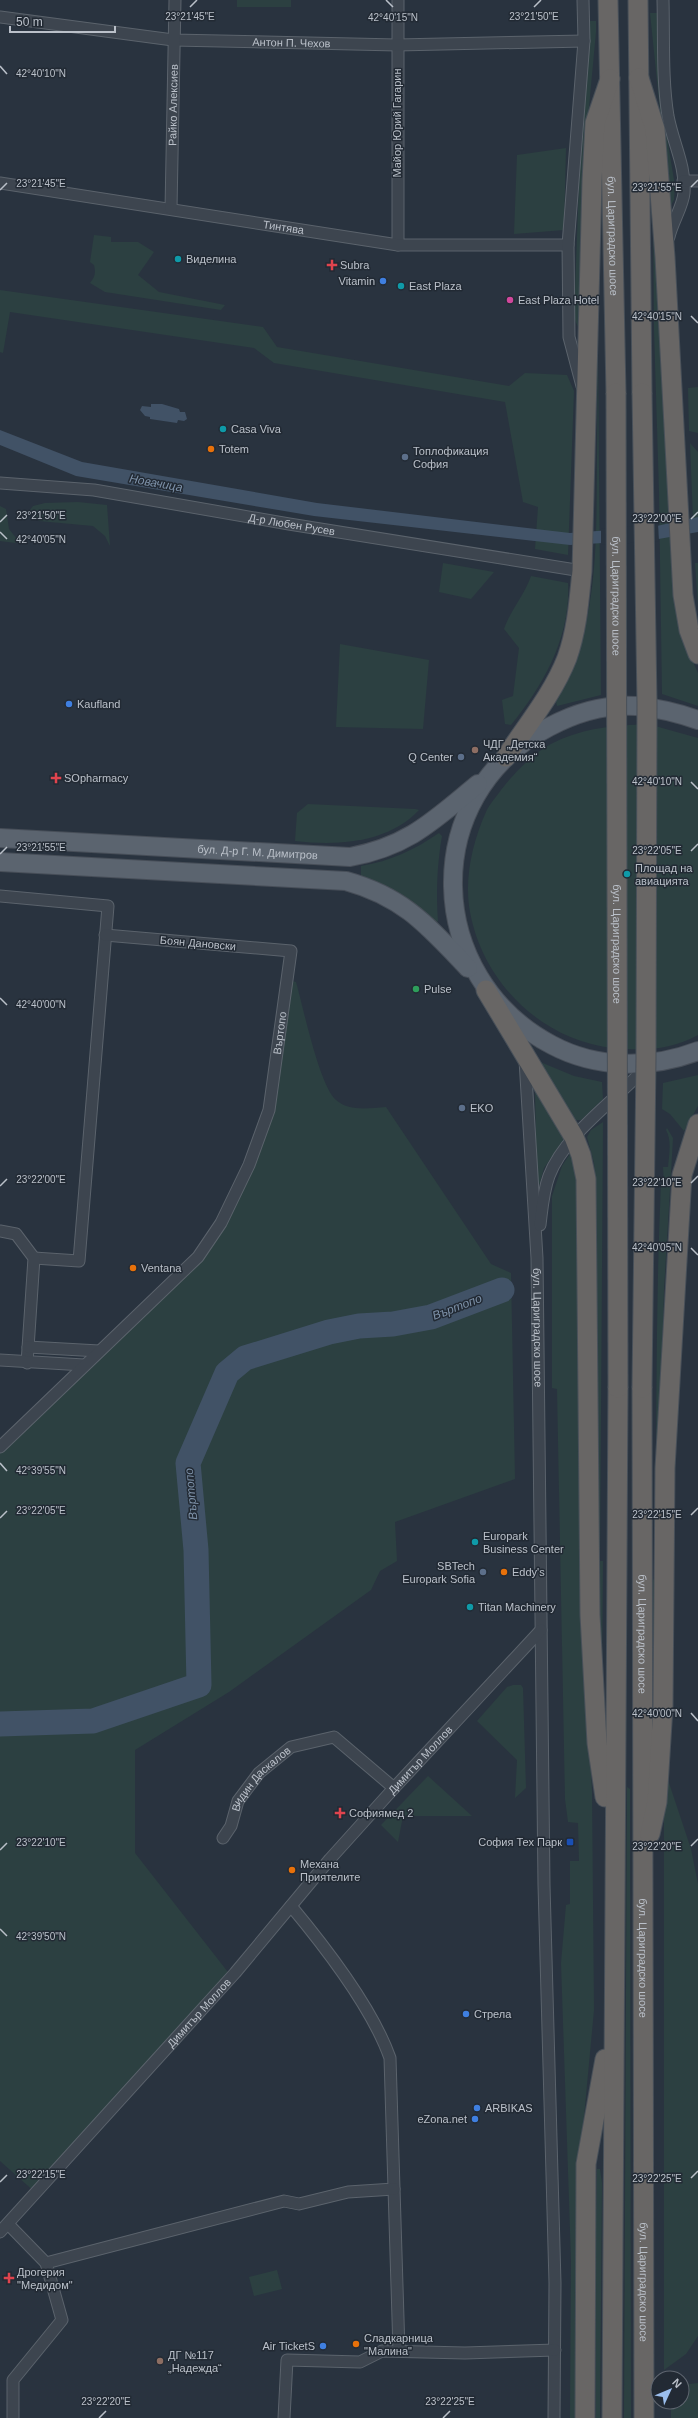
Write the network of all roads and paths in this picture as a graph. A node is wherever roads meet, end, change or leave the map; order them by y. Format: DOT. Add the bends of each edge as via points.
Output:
graph roads {
  1 [pos="175,0"];
  2 [pos="398,0"];
  3 [pos="583,0"];
  4 [pos="608,0"];
  5 [pos="638,0"];
  6 [pos="663,0"];
  7 [pos="0,17"];
  8 [pos="173,40"];
  9 [pos="584,41"];
  10 [pos="397,45"];
  11 [pos="639,78"];
  12 [pos="610,79"];
  13 [pos="684,181"];
  14 [pos="698,181"];
  15 [pos="0,183"];
  16 [pos="171,209"];
  17 [pos="398,245"];
  18 [pos="568,245"];
  19 [pos="665,257"];
  20 [pos="587,400"];
  21 [pos="0,483"];
  22 [pos="582,571"];
  23 [pos="698,654"];
  24 [pos="698,720"];
  25 [pos="506,757"];
  26 [pos="490,774"];
  27 [pos="0,838"];
  28 [pos="0,862"];
  29 [pos="0,896"];
  30 [pos="105,935"];
  31 [pos="291,951"];
  32 [pos="483,985"];
  33 [pos="698,1051"];
  34 [pos="525,1058"];
  35 [pos="649,1064"];
  36 [pos="698,1124"];
  37 [pos="574,1137"];
  38 [pos="0,1231"];
  39 [pos="537,1245"];
  40 [pos="34,1258"];
  41 [pos="28,1347"];
  42 [pos="99,1351"];
  43 [pos="0,1360"];
  44 [pos="27,1363"];
  45 [pos="84,1365"];
  46 [pos="0,1447"];
  47 [pos="541,1630"];
  48 [pos="394,1788"];
  49 [pos="223,1838"];
  50 [pos="614,1858"];
  51 [pos="642,1873"];
  52 [pos="292,1906"];
  53 [pos="614,2007"];
  54 [pos="394,2189"];
  55 [pos="4,2228"];
  56 [pos="46,2263"];
  57 [pos="555,2350"];
  58 [pos="399,2351"];
  59 [pos="13,2418"];
  60 [pos="284,2418"];
  61 [pos="554,2418"];
  62 [pos="585,2418"];
  63 [pos="612,2418"];
  64 [pos="644,2418"];
  1 -- 8 [label="street, Райко Алексиев"];
  2 -- 10 [label="street, Майор Юрий Гагарин"];
  3 -- 9 [label="street"];
  4 -- 12 [label="highway, бул. Цариградско шосе"];
  5 -- 11 [label="highway, бул. Цариградско шосе"];
  6 -- 13 [label="street" via="668,114 674,145 683,167"];
  7 -- 8 [label="street, Антон П. Чехов"];
  8 -- 10 [label="street, Антон П. Чехов"];
  8 -- 16 [label="street, Райко Алексиев"];
  9 -- 10 [label="street, Антон П. Чехов"];
  9 -- 18 [label="street"];
  10 -- 17 [label="street, Майор Юрий Гагарин"];
  11 -- 19 [label="highway" via="655,129"];
  11 -- 51 [label="highway, бул. Цариградско шосе, bridge" via="647,726 642,1388"];
  12 -- 20 [label="highway" via="595,123 590,222"];
  12 -- 50 [label="highway, бул. Цариградско шосе, bridge" via="616,393 618,1388"];
  13 -- 14 [label="street"];
  13 -- 19 [label="street" via="684,195 672,222"];
  15 -- 16 [label="street, Тинтява"];
  16 -- 17 [label="street, Тинтява"];
  17 -- 18 [label="street, Тинтява"];
  18 -- 20 [label="street" via="569,337"];
  19 -- 23 [label="highway" via="683,595 689,630"];
  20 -- 22 [label="highway"];
  21 -- 22 [label="street, Д-р Любен Русев" via="94,490"];
  22 -- 25 [label="highway" via="577,624 567,658 554,686"];
  24 -- 25 [label="main road" via="670,711 635,706 600,709 565,718 534,735"];
  25 -- 26 [label="main road"];
  26 -- 27 [label="main road, бул. Д-р Г. М. Димитров" via="423,829 397,844 350,857"];
  26 -- 32 [label="main road" via="466,816 453,863 452,887 458,930 468,959"];
  28 -- 32 [label="main road, бул. Д-р Г. М. Димитров" via="346,881 383,894 403,906 423,922"];
  29 -- 30 [label="street" via="108,906"];
  30 -- 31 [label="street, Боян Дановски"];
  30 -- 40 [label="street" via="79,1261"];
  31 -- 42 [label="street, Въртопо" via="269,1110 250,1165 221,1223 198,1257"];
  32 -- 34 [label="highway"];
  32 -- 35 [label="main road" via="518,1024 558,1049 603,1062"];
  33 -- 35 [label="main road"];
  34 -- 37 [label="highway"];
  34 -- 39 [label="street, бул. Цариградско шосе"];
  35 -- 37 [label="street, бул. Цариградско шосе"];
  36 -- 51 [label="highway" via="682,1175 665,1468 663,1707 657,1802"];
  37 -- 39 [label="street, бул. Цариградско шосе" via="560,1155 549,1176"];
  37 -- 50 [label="highway" via="582,1156 586,1179 590,1615 597,1743"];
  38 -- 40 [label="street" via="16,1234"];
  39 -- 47 [label="street, бул. Цариградско шосе"];
  40 -- 41 [label="street"];
  41 -- 42 [label="street"];
  41 -- 44 [label="street"];
  42 -- 45 [label="street, Въртопо"];
  43 -- 44 [label="street"];
  44 -- 45 [label="street"];
  45 -- 46 [label="street, Въртопо"];
  47 -- 48 [label="street, Димитър Моллов"];
  47 -- 57 [label="street, бул. Цариградско шосе"];
  48 -- 49 [label="street, Видин Даскалов" via="334,1737 291,1747 259,1773 238,1801"];
  48 -- 52 [label="street, Димитър Моллов"];
  50 -- 53 [label="highway, бул. Цариградско шосе"];
  51 -- 64 [label="highway, бул. Цариградско шосе"];
  52 -- 54 [label="street" via="320,1940 382,2034 390,2058"];
  52 -- 55 [label="street, Димитър Моллов" via="235,1973"];
  53 -- 62 [label="highway" via="586,2164"];
  53 -- 63 [label="highway, бул. Цариградско шосе"];
  54 -- 56 [label="street" via="348,2192 299,2204 284,2201"];
  54 -- 58 [label="street"];
  55 -- 56 [label="street, Димитър Моллов"];
  56 -- 59 [label="street, Димитър Моллов" via="62,2320 13,2380"];
  57 -- 58 [label="street"];
  57 -- 61 [label="street, бул. Цариградско шосе"];
  58 -- 60 [label="street" via="382,2351 360,2362 287,2360"];
}
